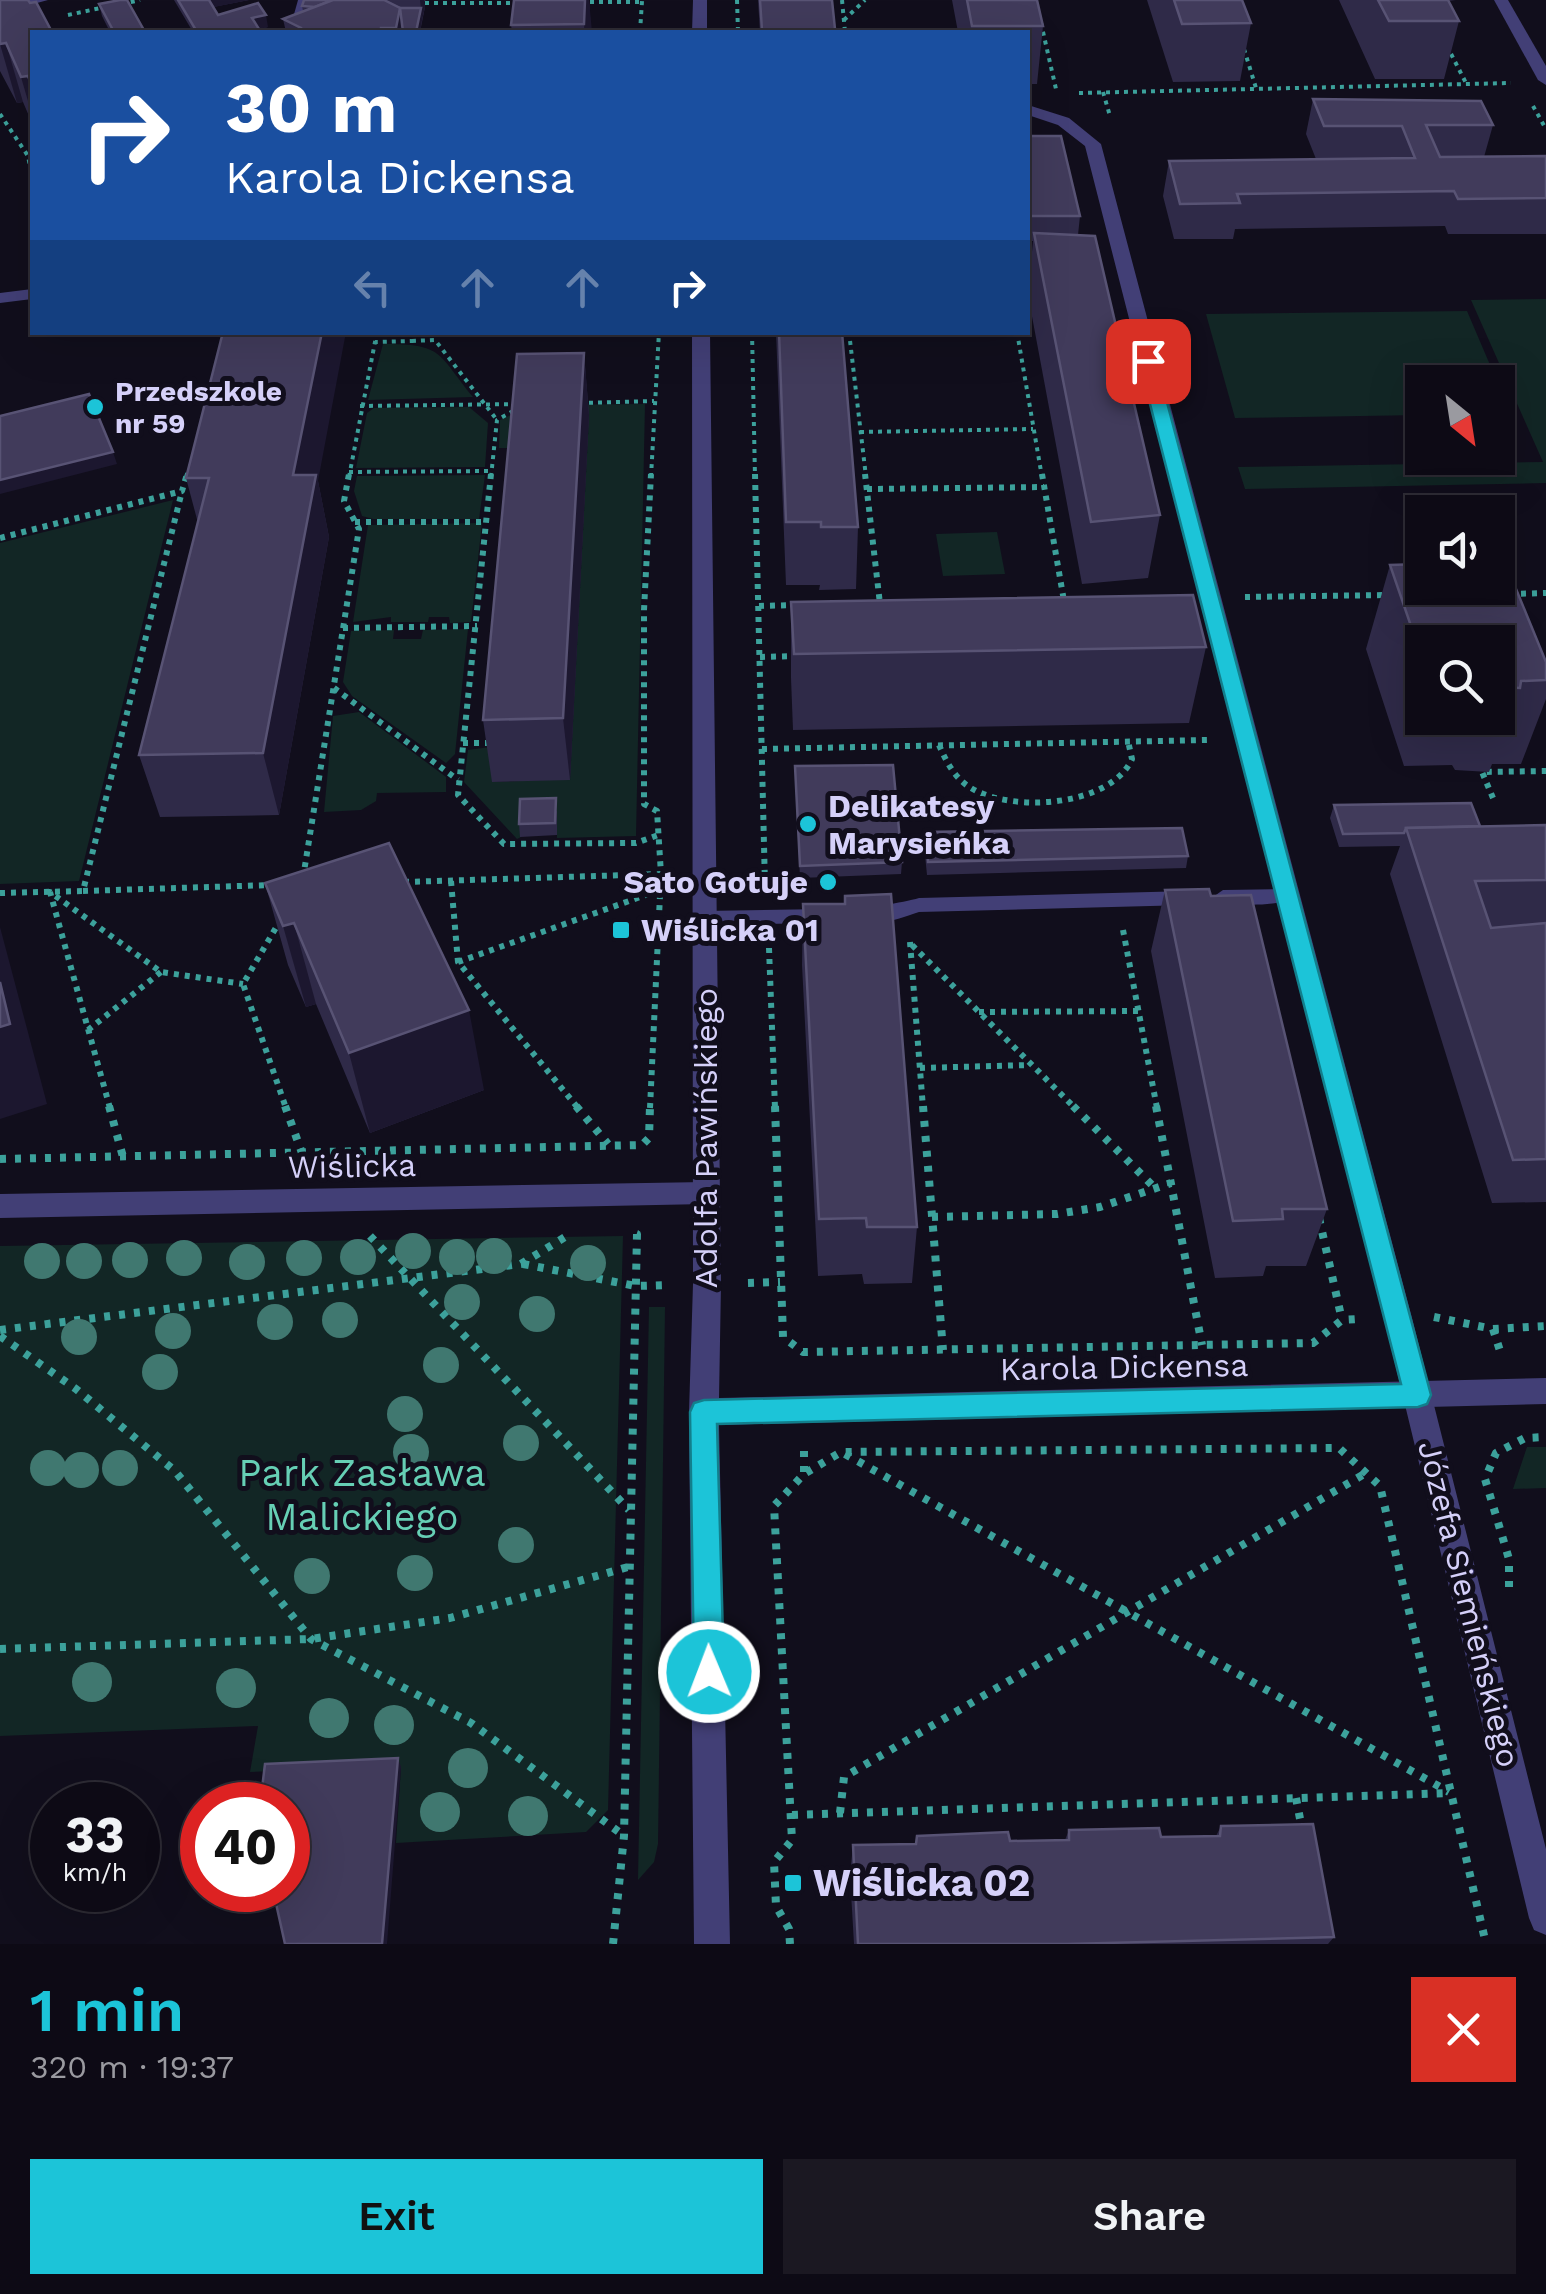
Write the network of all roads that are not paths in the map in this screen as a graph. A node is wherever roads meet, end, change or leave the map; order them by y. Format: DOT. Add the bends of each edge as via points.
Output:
graph roads {
  1 [pos="41,0"];
  2 [pos="304,0"];
  3 [pos="700,0"];
  4 [pos="1500,0"];
  5 [pos="0,8"];
  6 [pos="296,30"];
  7 [pos="700,30"];
  8 [pos="1546,80"];
  9 [pos="1035,102"];
  10 [pos="30,294"];
  11 [pos="0,298"];
  12 [pos="701,335"];
  13 [pos="1286,896"];
  14 [pos="704,918"];
  15 [pos="706,1193"];
  16 [pos="0,1206"];
  17 [pos="1546,1392"];
  18 [pos="1418,1395"];
  19 [pos="704,1412"];
  20 [pos="1546,1918"];
  21 [pos="712,1944"];
  1 -- 5 [label="street"];
  2 -- 6 [label="lane"];
  3 -- 7 [label="street"];
  4 -- 8 [label="street"];
  9 -- 13 [label="street, Józefa Siemieńskiego" via="1093,144"];
  10 -- 11 [label="street"];
  12 -- 14 [label="street, Adolfa Pawińskiego"];
  13 -- 14 [label="lane"];
  13 -- 18 [label="street, Józefa Siemieńskiego"];
  14 -- 15 [label="street, Adolfa Pawińskiego"];
  15 -- 16 [label="street, Wiślicka"];
  15 -- 19 [label="street, Adolfa Pawińskiego"];
  17 -- 18 [label="street, Karola Dickensa"];
  18 -- 19 [label="street, Karola Dickensa"];
  18 -- 20 [label="street, Józefa Siemieńskiego"];
  19 -- 21 [label="street, Adolfa Pawińskiego"];
}
